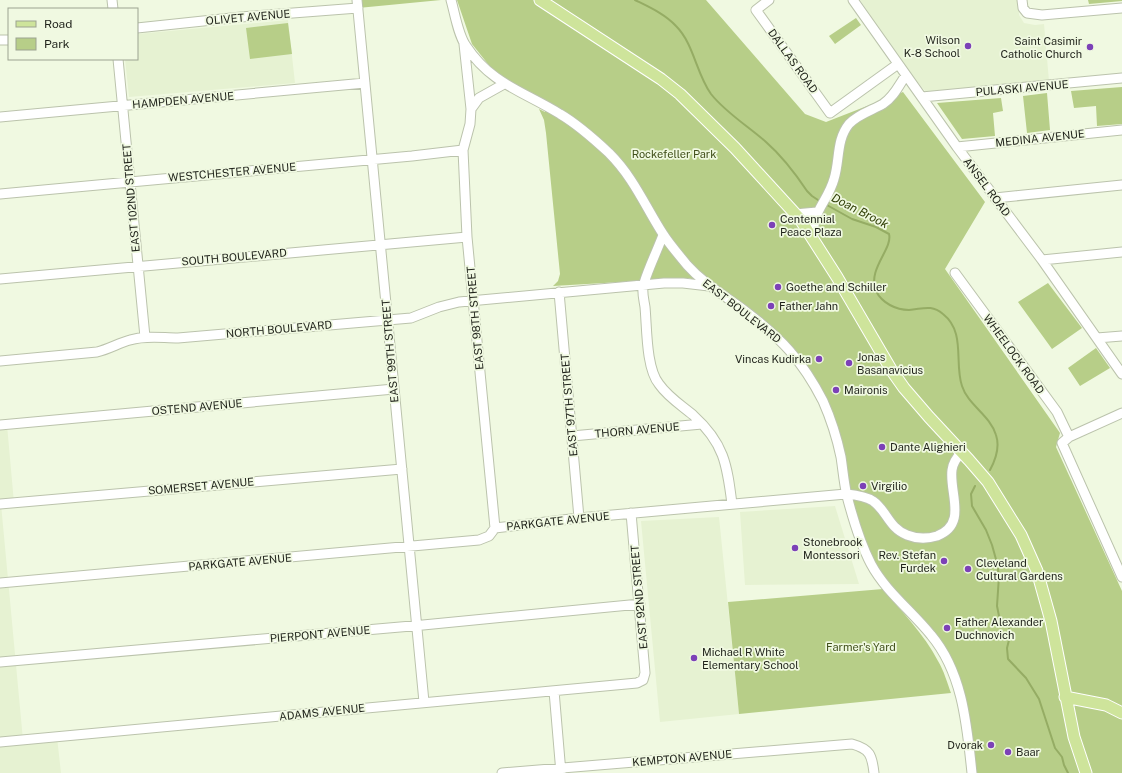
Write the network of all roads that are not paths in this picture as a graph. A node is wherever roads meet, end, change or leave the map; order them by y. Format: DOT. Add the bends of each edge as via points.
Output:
graph roads {
  1 [pos="450,0"];
  2 [pos="540,0"];
  3 [pos="769,0"];
  4 [pos="853,0"];
  5 [pos="358,4"];
  6 [pos="1022,4"];
  7 [pos="1122,8"];
  8 [pos="138,28"];
  9 [pos="464,44"];
  10 [pos="118,60"];
  11 [pos="898,64"];
  12 [pos="906,75"];
  13 [pos="1122,78"];
  14 [pos="365,83"];
  15 [pos="504,84"];
  16 [pos="922,97"];
  17 [pos="123,105"];
  18 [pos="471,109"];
  19 [pos="0,117"];
  20 [pos="1122,130"];
  21 [pos="957,147"];
  22 [pos="463,150"];
  23 [pos="373,160"];
  24 [pos="130,182"];
  25 [pos="1122,186"];
  26 [pos="0,194"];
  27 [pos="995,198"];
  28 [pos="818,209"];
  29 [pos="795,214"];
  30 [pos="663,235"];
  31 [pos="467,237"];
  32 [pos="814,242"];
  33 [pos="381,244"];
  34 [pos="1122,252"];
  35 [pos="1042,260"];
  36 [pos="137,266"];
  37 [pos="955,273"];
  38 [pos="0,279"];
  39 [pos="643,284"];
  40 [pos="709,286"];
  41 [pos="559,292"];
  42 [pos="474,301"];
  43 [pos="387,319"];
  44 [pos="1122,336"];
  45 [pos="145,337"];
  46 [pos="1097,338"];
  47 [pos="0,361"];
  48 [pos="1122,374"];
  49 [pos="394,389"];
  50 [pos="1122,413"];
  51 [pos="702,424"];
  52 [pos="0,425"];
  53 [pos="572,436"];
  54 [pos="1065,440"];
  55 [pos="962,452"];
  56 [pos="402,469"];
  57 [pos="846,494"];
  58 [pos="0,504"];
  59 [pos="732,504"];
  60 [pos="631,513"];
  61 [pos="579,518"];
  62 [pos="495,528"];
  63 [pos="409,546"];
  64 [pos="1122,577"];
  65 [pos="0,583"];
  66 [pos="640,604"];
  67 [pos="416,625"];
  68 [pos="0,662"];
  69 [pos="643,680"];
  70 [pos="554,691"];
  71 [pos="1065,697"];
  72 [pos="424,702"];
  73 [pos="1122,713"];
  74 [pos="0,742"];
  75 [pos="561,770"];
  76 [pos="502,773"];
  77 [pos="874,773"];
  78 [pos="972,773"];
  79 [pos="1086,773"];
  1 -- 9 [label="street, EAST BOULEVARD"];
  2 -- 29 [label="main road" via="673,89 735,148"];
  3 -- 11 [label="street, DALLAS ROAD" via="756,10 830,113"];
  4 -- 11 [label="street, ANSEL ROAD"];
  5 -- 8 [label="street, OLIVET AVENUE"];
  5 -- 14 [label="street, EAST 99TH STREET"];
  6 -- 7 [label="street" via="1027,13 1042,15"];
  9 -- 15 [label="street, EAST BOULEVARD" via="486,70"];
  9 -- 18 [label="street, EAST 98TH STREET"];
  10 -- 17 [label="street, EAST 102ND STREET"];
  11 -- 12 [label="street, ANSEL ROAD"];
  12 -- 16 [label="street, ANSEL ROAD"];
  12 -- 28 [label="street" via="888,100 856,118 846,128 839,147 834,179"];
  13 -- 16 [label="street, PULASKI AVENUE"];
  14 -- 17 [label="street, HAMPDEN AVENUE"];
  14 -- 23 [label="street, EAST 99TH STREET"];
  15 -- 18 [label="street" via="479,98"];
  15 -- 30 [label="street, EAST BOULEVARD" via="563,116 610,155 642,196"];
  16 -- 21 [label="street, ANSEL ROAD"];
  17 -- 19 [label="street, HAMPDEN AVENUE"];
  17 -- 24 [label="street, EAST 102ND STREET"];
  18 -- 22 [label="street, EAST 98TH STREET"];
  20 -- 21 [label="street, MEDINA AVENUE"];
  21 -- 27 [label="street, ANSEL ROAD"];
  22 -- 23 [label="street, WESTCHESTER AVENUE"];
  22 -- 31 [label="street, EAST 98TH STREET"];
  23 -- 24 [label="street, WESTCHESTER AVENUE"];
  23 -- 33 [label="street, EAST 99TH STREET"];
  24 -- 26 [label="street, WESTCHESTER AVENUE"];
  24 -- 36 [label="street, EAST 102ND STREET"];
  25 -- 27 [label="street"];
  27 -- 35 [label="street, ANSEL ROAD"];
  28 -- 29 [label="street"];
  28 -- 32 [label="street"];
  29 -- 32 [label="main road"];
  30 -- 39 [label="street"];
  30 -- 40 [label="street, EAST BOULEVARD" via="696,275"];
  31 -- 33 [label="street, SOUTH BOULEVARD"];
  31 -- 42 [label="street, EAST 98TH STREET"];
  32 -- 55 [label="main road" via="892,371 929,417"];
  33 -- 36 [label="street, SOUTH BOULEVARD"];
  33 -- 43 [label="street, EAST 99TH STREET"];
  34 -- 35 [label="street"];
  35 -- 46 [label="street, ANSEL ROAD"];
  36 -- 38 [label="street, SOUTH BOULEVARD"];
  36 -- 45 [label="street, EAST 102ND STREET"];
  37 -- 54 [label="street, WHEELOCK ROAD" via="1057,412"];
  39 -- 40 [label="street, NORTH BOULEVARD" via="683,283"];
  39 -- 41 [label="street, NORTH BOULEVARD"];
  39 -- 51 [label="street" via="649,353 658,383"];
  40 -- 57 [label="street, EAST BOULEVARD" via="779,338 811,380 824,403 833,428"];
  41 -- 42 [label="street, NORTH BOULEVARD"];
  41 -- 53 [label="street, EAST 97TH STREET"];
  42 -- 43 [label="street, NORTH BOULEVARD" via="439,307 411,318"];
  42 -- 62 [label="street, EAST 98TH STREET"];
  43 -- 45 [label="street, NORTH BOULEVARD" via="178,338"];
  43 -- 49 [label="street, EAST 99TH STREET"];
  44 -- 46 [label="street"];
  45 -- 47 [label="street, NORTH BOULEVARD" via="97,352"];
  46 -- 48 [label="street, ANSEL ROAD"];
  49 -- 52 [label="street, OSTEND AVENUE"];
  49 -- 56 [label="street, EAST 99TH STREET"];
  50 -- 54 [label="street"];
  51 -- 53 [label="street, THORN AVENUE"];
  51 -- 59 [label="street" via="715,439 723,455"];
  53 -- 61 [label="street, EAST 97TH STREET"];
  54 -- 64 [label="street, WHEELOCK ROAD"];
  55 -- 57 [label="street, PARKGATE AVENUE" via="952,469 955,515 948,528 938,536 920,538 907,535 896,528 873,501 862,496"];
  55 -- 71 [label="main road" via="988,482 1021,535 1037,572 1049,615"];
  56 -- 58 [label="street, SOMERSET AVENUE"];
  56 -- 63 [label="street, EAST 99TH STREET"];
  57 -- 59 [label="street, PARKGATE AVENUE"];
  57 -- 78 [label="street, EAST BOULEVARD" via="861,543 878,576 928,631 945,656 963,705"];
  59 -- 60 [label="street, PARKGATE AVENUE"];
  60 -- 61 [label="street, PARKGATE AVENUE"];
  60 -- 66 [label="street, EAST 92ND STREET"];
  61 -- 62 [label="street, PARKGATE AVENUE"];
  62 -- 63 [label="street, PARKGATE AVENUE" via="489,536 479,540"];
  63 -- 65 [label="street, PARKGATE AVENUE"];
  63 -- 67 [label="street, EAST 99TH STREET"];
  66 -- 67 [label="street, PIERPONT AVENUE"];
  66 -- 69 [label="street, EAST 92ND STREET" via="645,673"];
  67 -- 68 [label="street, PIERPONT AVENUE"];
  67 -- 72 [label="street, EAST 99TH STREET"];
  69 -- 70 [label="street, ADAMS AVENUE" via="638,683"];
  70 -- 72 [label="street, ADAMS AVENUE"];
  70 -- 75 [label="street"];
  71 -- 73 [label="main road" via="1106,705"];
  71 -- 79 [label="main road"];
  72 -- 74 [label="street, ADAMS AVENUE"];
  75 -- 76 [label="street, KEMPTON AVENUE"];
  75 -- 77 [label="street, KEMPTON AVENUE" via="852,744 868,751 872,758"];
}
